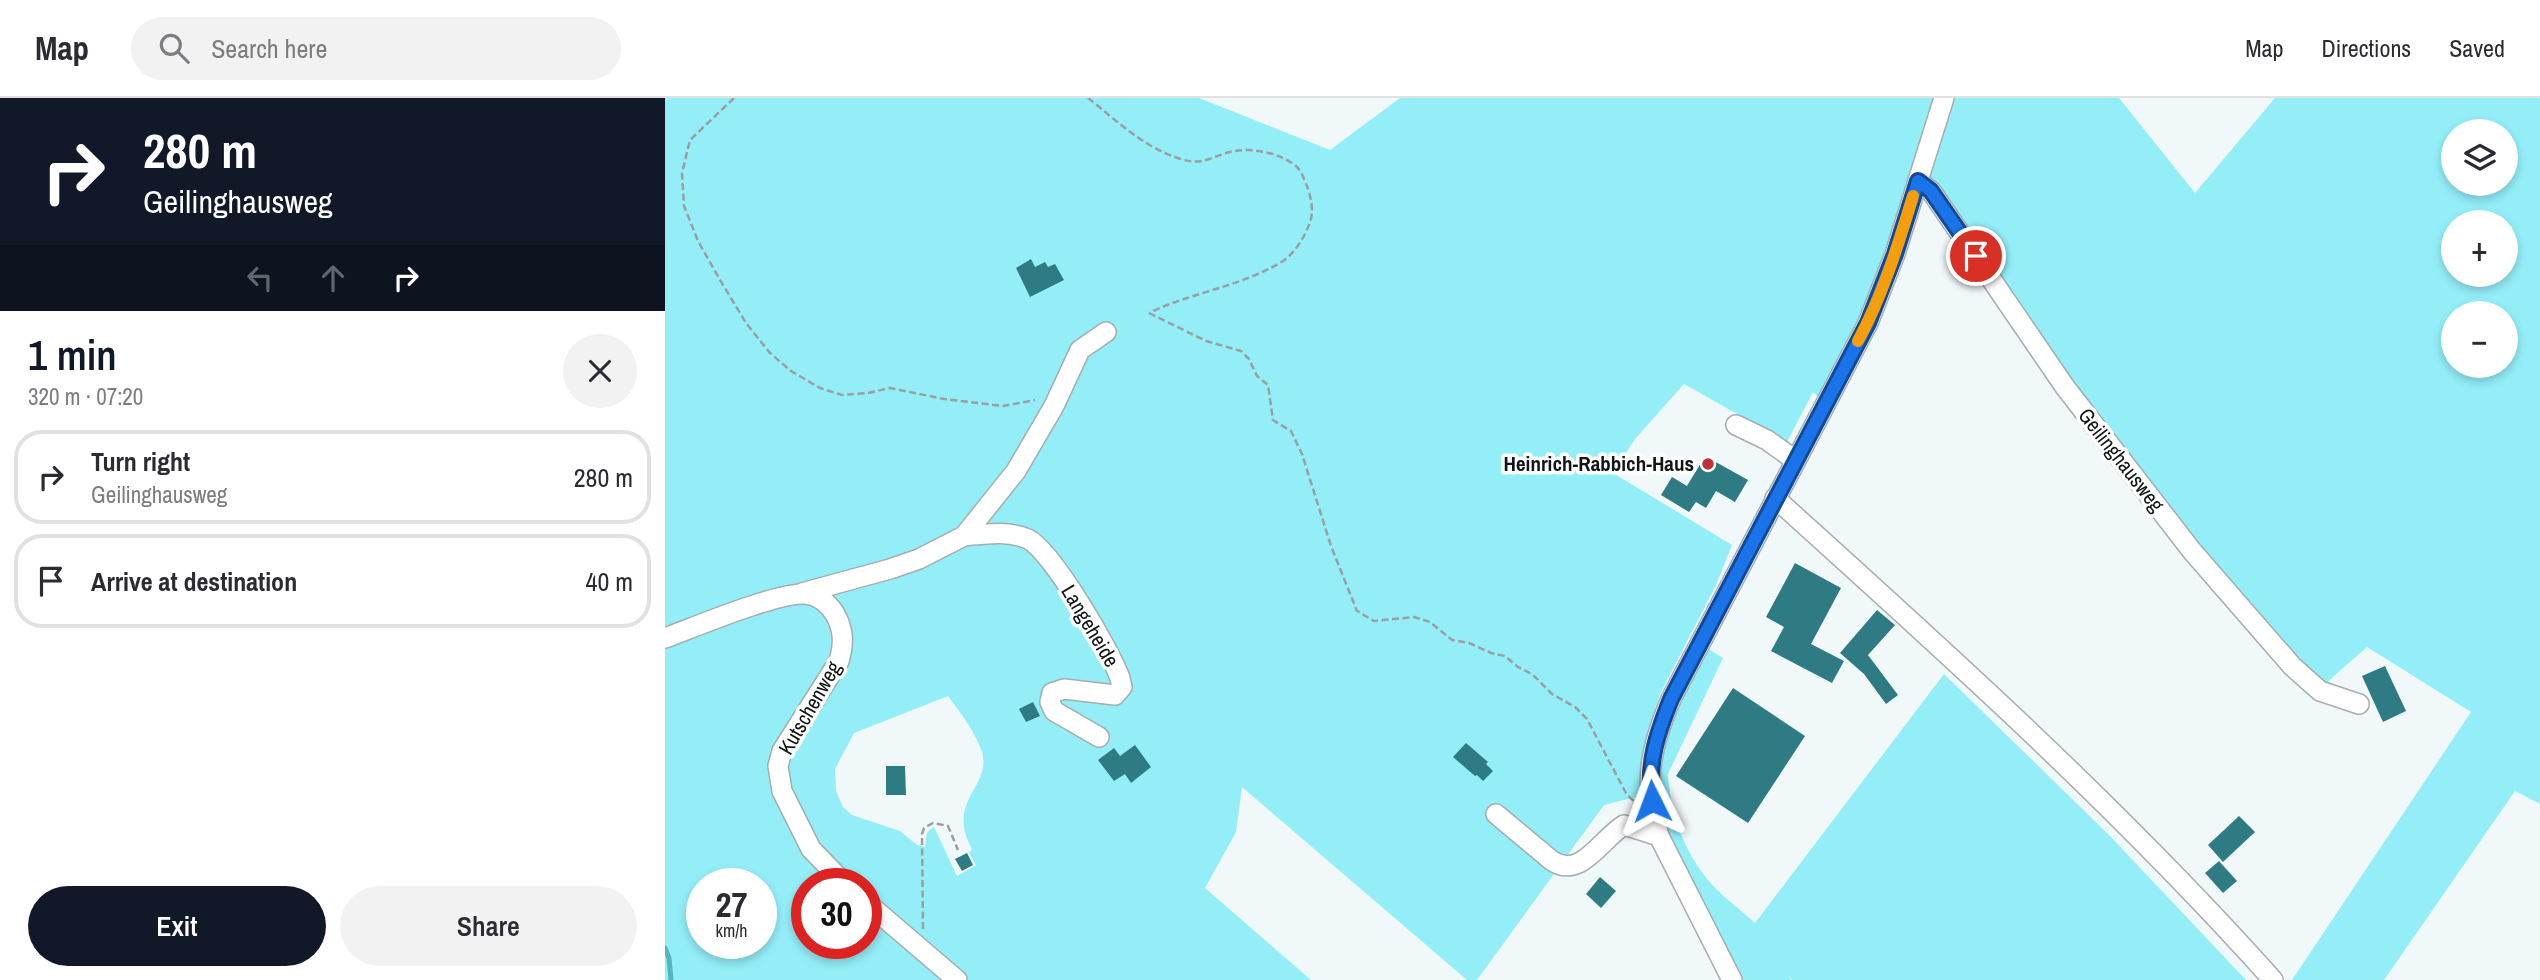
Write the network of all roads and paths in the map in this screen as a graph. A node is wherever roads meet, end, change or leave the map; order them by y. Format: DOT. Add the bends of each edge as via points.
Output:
graph roads {
  1 [pos="1088,98"];
  2 [pos="1944,98"];
  3 [pos="730,99"];
  4 [pos="1918,181"];
  5 [pos="1106,332"];
  6 [pos="1044,399"];
  7 [pos="1736,425"];
  8 [pos="1795,460"];
  9 [pos="1775,498"];
  10 [pos="964,536"];
  11 [pos="798,594"];
  12 [pos="665,638"];
  13 [pos="2359,704"];
  14 [pos="1099,737"];
  15 [pos="1496,814"];
  16 [pos="1657,828"];
  17 [pos="958,850"];
  18 [pos="829,868"];
  19 [pos="882,915"];
  20 [pos="923,949"];
  21 [pos="957,980"];
  22 [pos="1732,980"];
  23 [pos="2273,980"];
  1 -- 16 [label="path" via="1145,144 1175,157 1190,162 1213,160 1247,149 1284,159 1299,169 1313,215 1304,237 1286,259 1256,275 1149,313 1206,341 1241,351 1268,385 1273,420 1291,431 1302,454 1357,611 1374,621 1414,617 1430,622 1452,640 1505,656 1532,674 1587,719 1627,795"];
  2 -- 4 [label="street"];
  3 -- 6 [label="path" via="690,140 682,173 684,206 720,281 770,353 791,371 842,396 890,388 1003,406"];
  4 -- 8 [label="street" via="1868,323"];
  4 -- 13 [label="street, Geilinghausweg" via="1931,191 2065,387 2192,551 2292,666 2320,691"];
  5 -- 10 [label="street, Langeheide" via="1080,351 1016,471"];
  7 -- 8 [label="street"];
  8 -- 9 [label="street"];
  9 -- 16 [label="street" via="1658,730 1649,781"];
  9 -- 23 [label="street" via="1981,685 2220,921"];
  10 -- 11 [label="street, Langeheide" via="890,569"];
  10 -- 14 [label="street, Langeheide" via="1015,534 1046,553 1121,678 1122,687 1115,695 1064,689 1052,693 1054,711"];
  11 -- 12 [label="street"];
  11 -- 18 [label="street, Kutschenweg" via="815,596 830,607 841,624 843,647 833,671 782,751 779,784 811,849"];
  15 -- 16 [label="street" via="1551,860 1567,867 1579,863 1623,825"];
  16 -- 22 [label="street"];
  17 -- 20 [label="path" via="948,826 933,823 924,828"];
  19 -- 20 [label="street"];
  20 -- 21 [label="street"];
}
